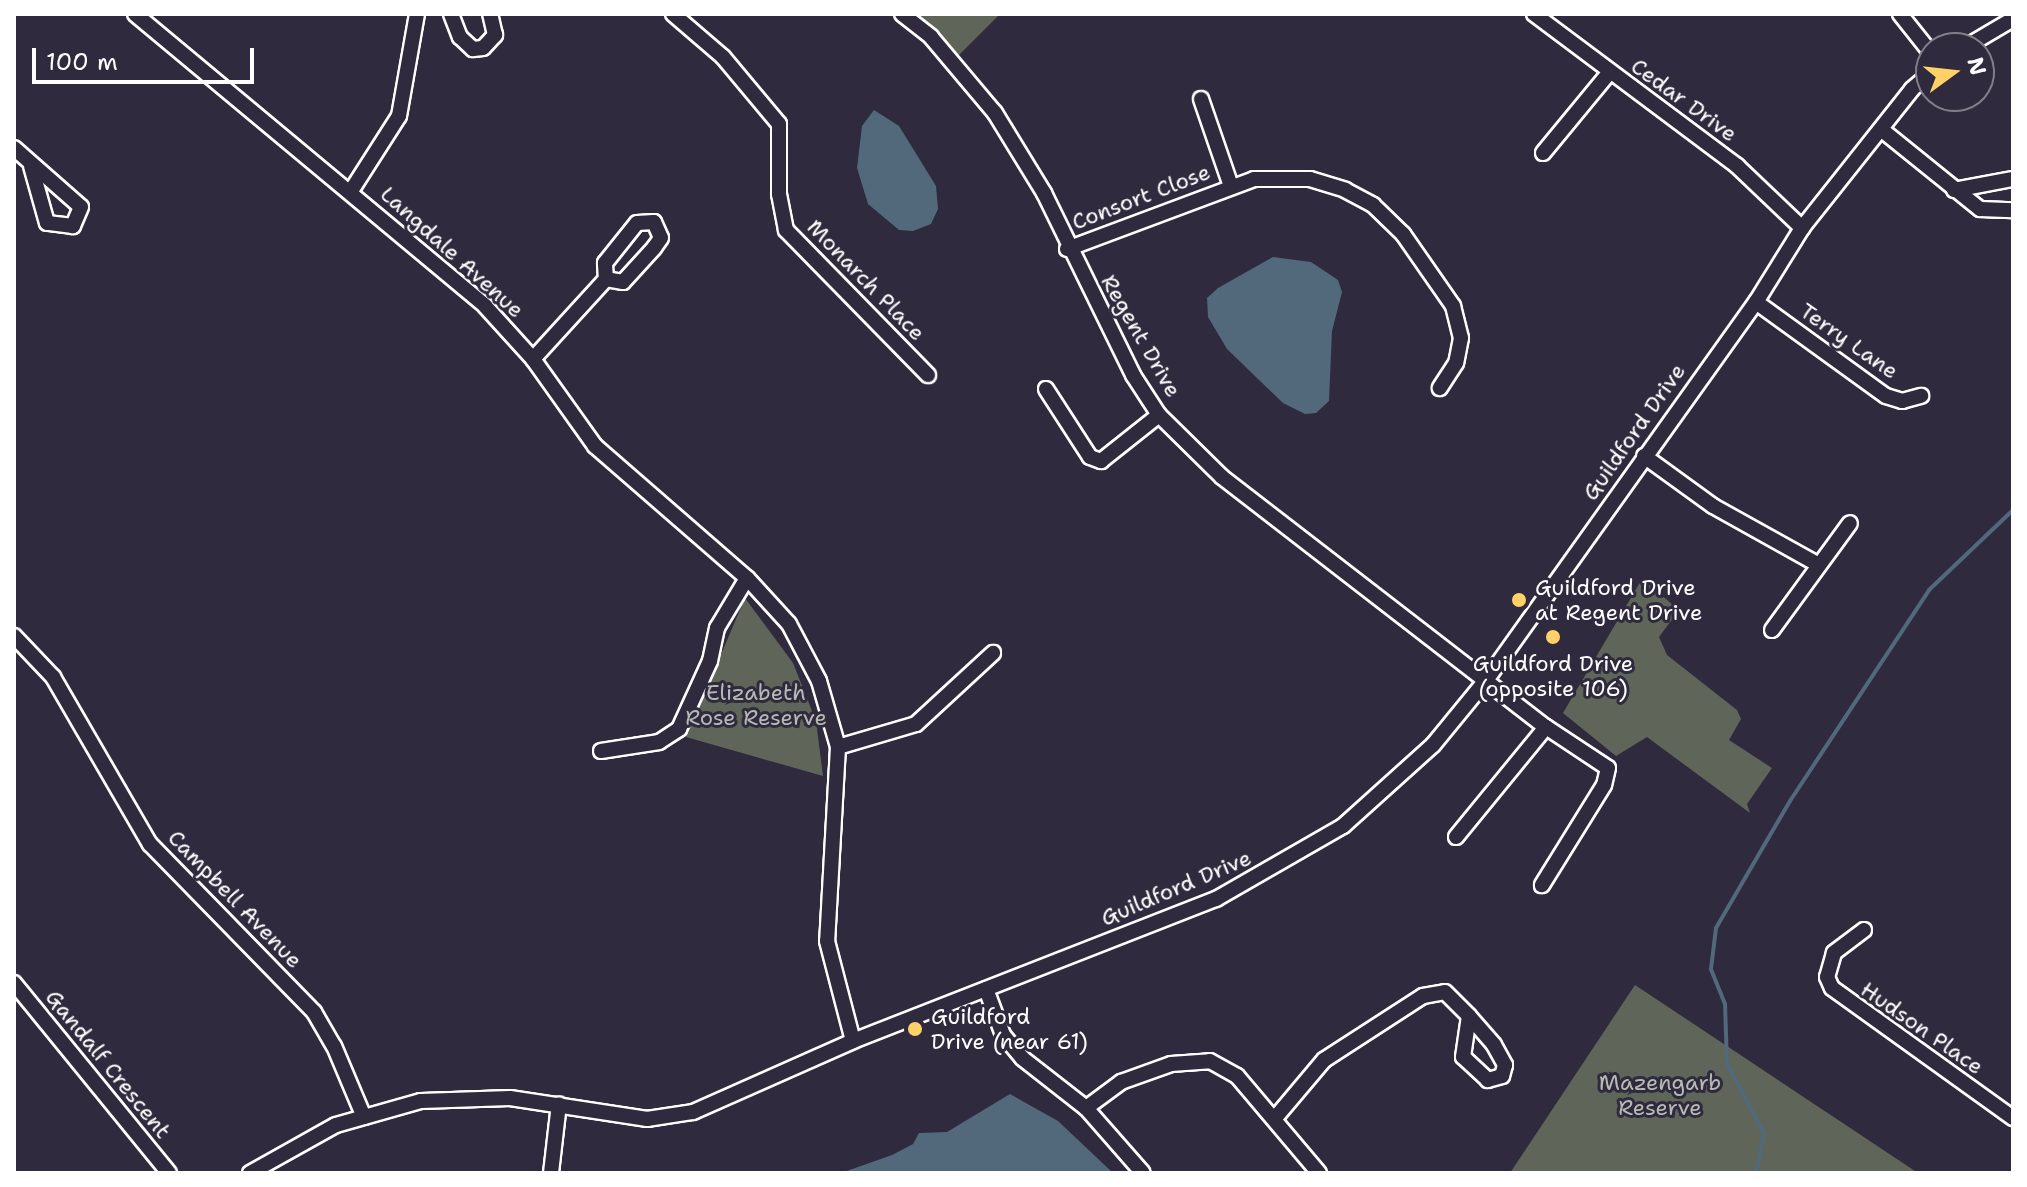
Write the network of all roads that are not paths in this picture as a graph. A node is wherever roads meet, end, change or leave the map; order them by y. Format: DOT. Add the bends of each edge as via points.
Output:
graph roads {
  1 [pos="135,14"];
  2 [pos="417,14"];
  3 [pos="451,14"];
  4 [pos="490,14"];
  5 [pos="673,14"];
  6 [pos="902,14"];
  7 [pos="1534,14"];
  8 [pos="1900,14"];
  9 [pos="2013,19"];
  10 [pos="1991,32"];
  11 [pos="1915,33"];
  12 [pos="1609,73"];
  13 [pos="1915,92"];
  14 [pos="1201,99"];
  15 [pos="1882,130"];
  16 [pos="14,148"];
  17 [pos="1543,153"];
  18 [pos="31,166"];
  19 [pos="2013,179"];
  20 [pos="1231,186"];
  21 [pos="1954,190"];
  22 [pos="351,191"];
  23 [pos="2013,210"];
  24 [pos="1802,228"];
  25 [pos="1067,249"];
  26 [pos="606,279"];
  27 [pos="1756,302"];
  28 [pos="533,359"];
  29 [pos="928,375"];
  30 [pos="1440,388"];
  31 [pos="1046,389"];
  32 [pos="1921,396"];
  33 [pos="1159,415"];
  34 [pos="1644,456"];
  35 [pos="1850,523"];
  36 [pos="1819,565"];
  37 [pos="747,578"];
  38 [pos="1772,630"];
  39 [pos="14,636"];
  40 [pos="993,653"];
  41 [pos="1487,679"];
  42 [pos="1546,727"];
  43 [pos="838,747"];
  44 [pos="601,751"];
  45 [pos="1456,837"];
  46 [pos="1542,885"];
  47 [pos="1864,930"];
  48 [pos="14,983"];
  49 [pos="986,989"];
  50 [pos="1469,1016"];
  51 [pos="853,1041"];
  52 [pos="559,1104"];
  53 [pos="1086,1108"];
  54 [pos="364,1117"];
  55 [pos="1276,1117"];
  56 [pos="2013,1118"];
  57 [pos="169,1173"];
  58 [pos="250,1173"];
  59 [pos="551,1173"];
  60 [pos="1143,1173"];
  61 [pos="1319,1173"];
  1 -- 22 [label="street, Langdale Avenue"];
  2 -- 22 [label="street" via="399,116"];
  3 -- 4 [label="street" via="460,37 473,49 483,48 495,35"];
  5 -- 29 [label="street, Monarch Place" via="723,57 779,124 779,194 786,230"];
  6 -- 25 [label="street, Regent Drive" via="931,37 995,113 1044,193"];
  7 -- 12 [label="street, Cedar Drive"];
  8 -- 11 [label="street"];
  9 -- 10 [label="street"];
  12 -- 17 [label="street"];
  12 -- 24 [label="street, Cedar Drive" via="1737,166"];
  13 -- 15 [label="street, Guildford Drive"];
  14 -- 20 [label="street, Consort Close"];
  15 -- 21 [label="street"];
  15 -- 24 [label="street, Guildford Drive"];
  16 -- 18 [label="street"];
  19 -- 21 [label="street"];
  20 -- 25 [label="street, Consort Close"];
  20 -- 30 [label="street, Consort Close" via="1272,176 1310,179 1373,205 1403,234 1453,306 1461,338 1456,363"];
  21 -- 23 [label="street" via="1980,209"];
  22 -- 28 [label="street, Langdale Avenue" via="466,288"];
  24 -- 27 [label="street, Guildford Drive"];
  25 -- 33 [label="street, Regent Drive"];
  26 -- 26 [label="street" via="605,263 637,223 654,222 661,238 654,248 623,282"];
  26 -- 28 [label="street"];
  27 -- 32 [label="street, Terry Lane" via="1886,396 1902,401"];
  27 -- 34 [label="street, Guildford Drive"];
  28 -- 37 [label="street, Langdale Avenue" via="595,446"];
  31 -- 33 [label="street" via="1090,457 1101,461"];
  33 -- 41 [label="street, Regent Drive" via="1222,477"];
  34 -- 36 [label="street" via="1713,506"];
  34 -- 41 [label="street, Guildford Drive"];
  35 -- 36 [label="street"];
  36 -- 38 [label="street"];
  37 -- 43 [label="street, Langdale Avenue" via="789,624 819,681"];
  37 -- 44 [label="street" via="717,628 710,661 679,729 659,742"];
  39 -- 54 [label="street, Campbell Avenue" via="59,686 150,844 314,1012"];
  40 -- 43 [label="street" via="916,724"];
  41 -- 42 [label="street, Regent Drive"];
  41 -- 49 [label="street, Guildford Drive" via="1390,789 1293,858 1216,899"];
  42 -- 45 [label="street"];
  42 -- 46 [label="street, Regent Drive" via="1608,768 1604,785"];
  43 -- 51 [label="street, Langdale Avenue" via="827,941"];
  47 -- 56 [label="street, Hudson Place" via="1834,953 1827,977 1832,988"];
  48 -- 57 [label="street, Gandalf Crescent"];
  49 -- 51 [label="street, Guildford Drive"];
  49 -- 53 [label="street" via="1003,1035 1022,1058"];
  50 -- 55 [label="street" via="1445,992 1423,996 1324,1060"];
  51 -- 52 [label="street, Guildford Drive" via="693,1112 647,1119"];
  52 -- 54 [label="street, Guildford Drive" via="447,1098"];
  52 -- 59 [label="street"];
  53 -- 55 [label="street" via="1121,1082 1171,1064 1210,1061 1237,1076"];
  53 -- 60 [label="street"];
  54 -- 58 [label="street, Guildford Drive" via="311,1136"];
  55 -- 61 [label="street"];
}
